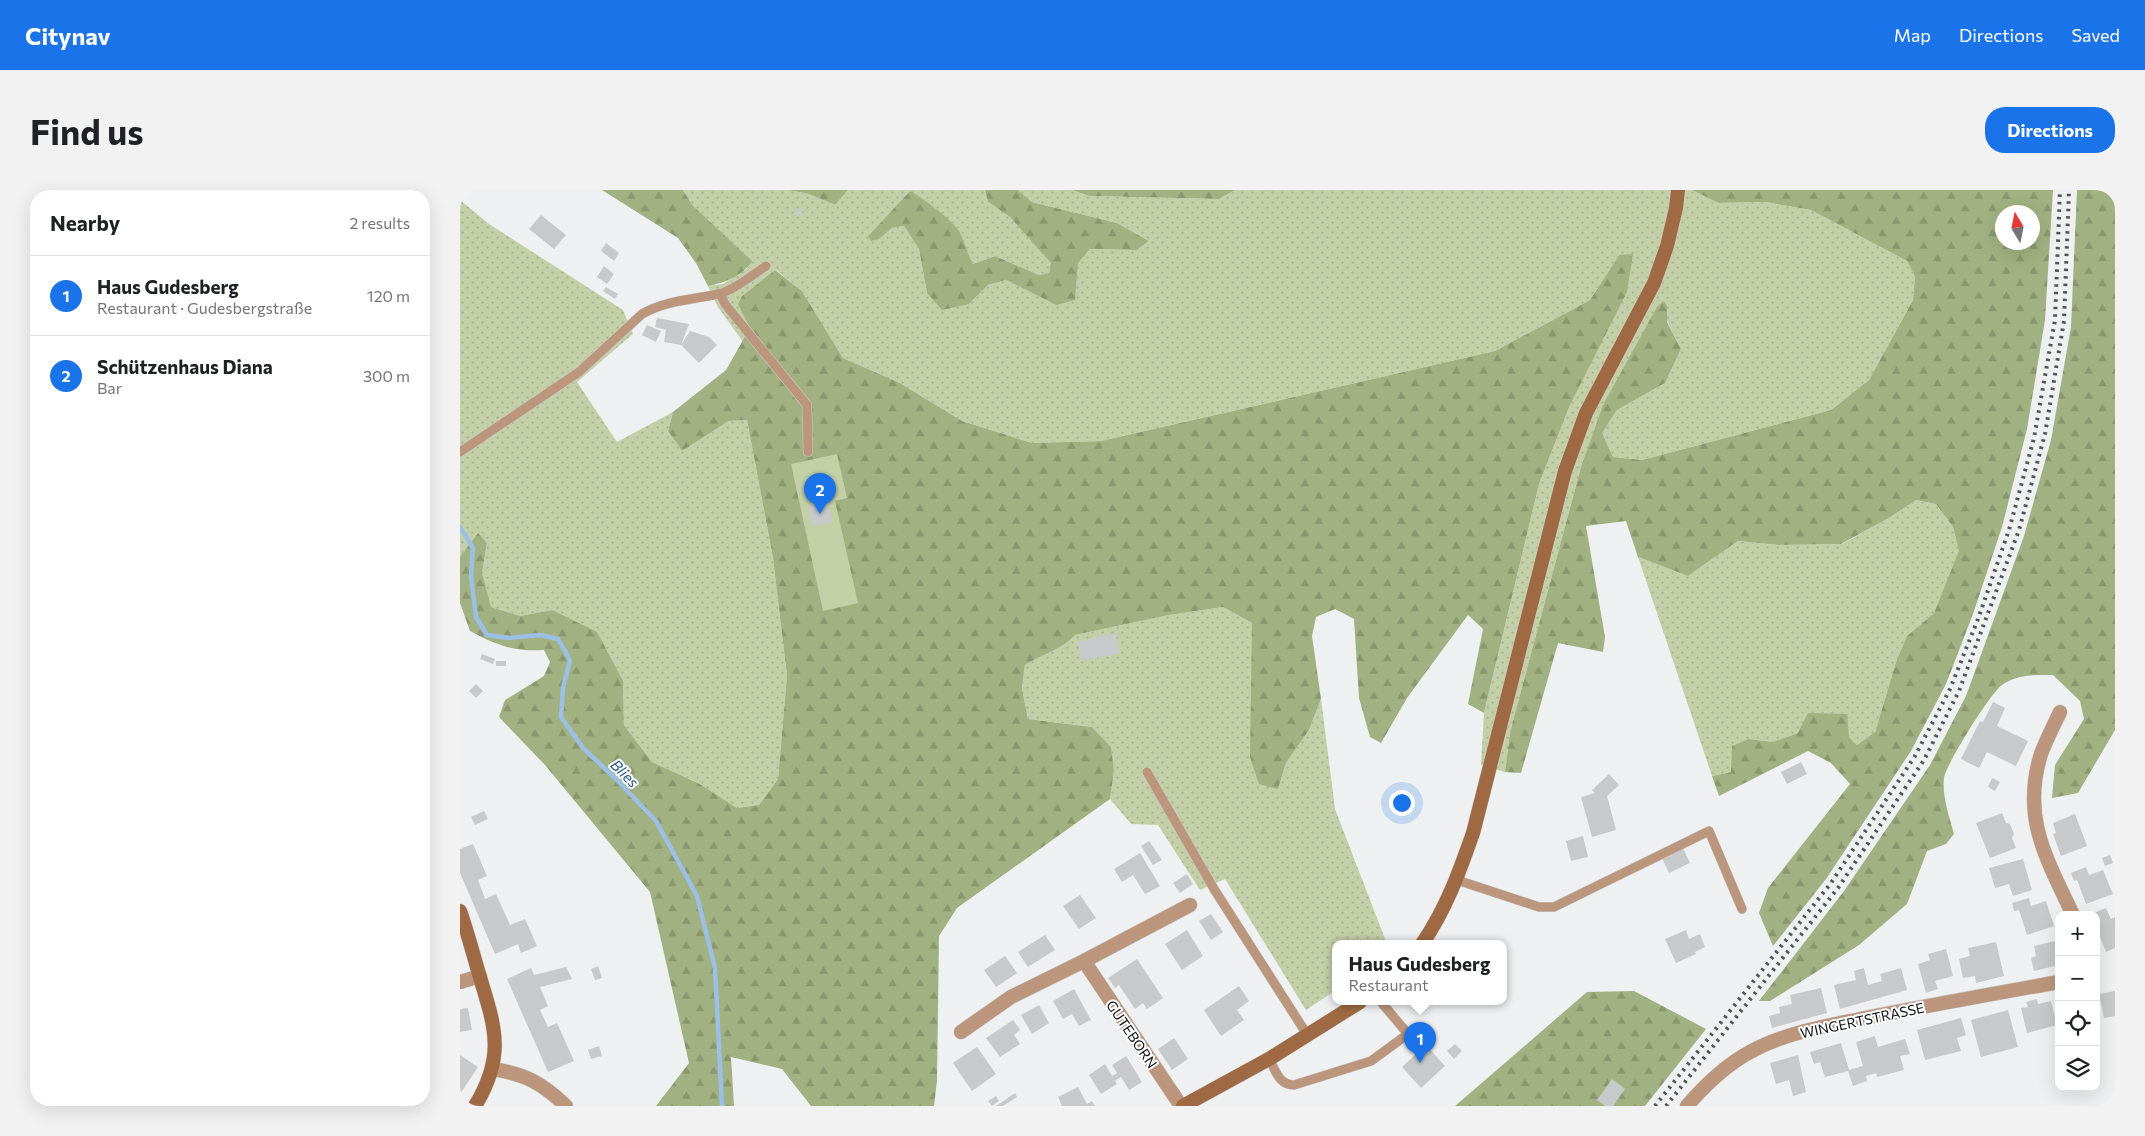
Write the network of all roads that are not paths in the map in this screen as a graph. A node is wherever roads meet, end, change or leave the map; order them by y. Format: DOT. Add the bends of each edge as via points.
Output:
graph roads {
  1 [pos="1678,190"];
  2 [pos="766,266"];
  3 [pos="720,294"];
  4 [pos="460,452"];
  5 [pos="808,452"];
  6 [pos="2060,712"];
  7 [pos="1147,772"];
  8 [pos="1457,880"];
  9 [pos="1190,905"];
  10 [pos="1742,909"];
  11 [pos="460,911"];
  12 [pos="2071,911"];
  13 [pos="1425,940"];
  14 [pos="1084,961"];
  15 [pos="480,976"];
  16 [pos="460,982"];
  17 [pos="2055,983"];
  18 [pos="1355,1005"];
  19 [pos="1384,1005"];
  20 [pos="962,1032"];
  21 [pos="1308,1036"];
  22 [pos="1269,1059"];
  23 [pos="493,1069"];
  24 [pos="475,1106"];
  25 [pos="566,1106"];
  26 [pos="1182,1106"];
  27 [pos="1687,1106"];
  1 -- 8 [label="main road" via="1667,246 1654,283 1586,413 1565,471 1473,833"];
  2 -- 3 [label="lane"];
  3 -- 4 [label="lane" via="668,302 648,310 579,372"];
  3 -- 5 [label="lane" via="807,405"];
  6 -- 12 [label="street" via="2041,753 2034,795 2034,820 2042,849"];
  7 -- 21 [label="lane" via="1214,889"];
  8 -- 10 [label="lane" via="1539,907 1554,907 1709,831"];
  8 -- 13 [label="main road"];
  9 -- 14 [label="street"];
  11 -- 15 [label="main road"];
  14 -- 20 [label="street" via="1011,997"];
  14 -- 26 [label="street, GUTEBORN"];
  15 -- 16 [label="street"];
  15 -- 23 [label="main road" via="493,1022 496,1044"];
  17 -- 27 [label="street, WINGERTSTRASSE" via="1904,1010 1779,1039 1729,1065"];
  18 -- 21 [label="main road"];
  19 -- 22 [label="lane" via="1408,1034 1371,1062 1287,1085 1280,1080"];
  21 -- 22 [label="main road"];
  22 -- 26 [label="main road"];
  23 -- 24 [label="main road"];
  23 -- 25 [label="street" via="530,1078"];
}
